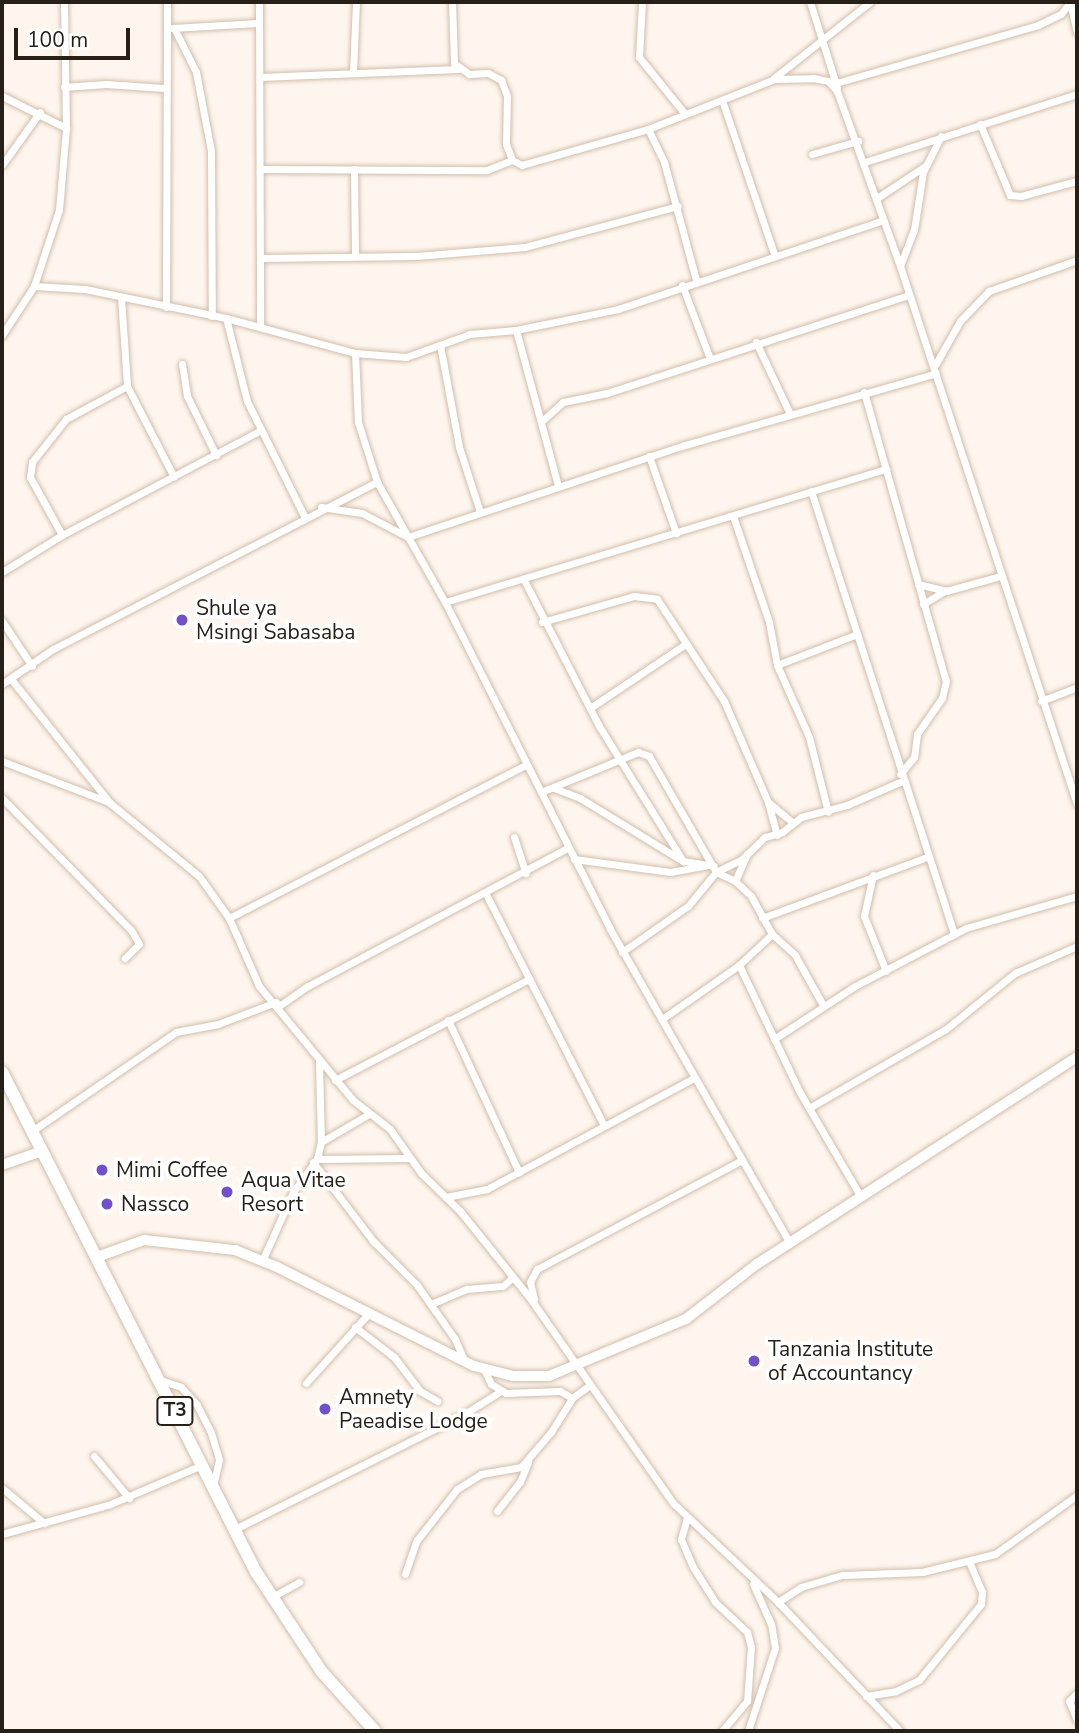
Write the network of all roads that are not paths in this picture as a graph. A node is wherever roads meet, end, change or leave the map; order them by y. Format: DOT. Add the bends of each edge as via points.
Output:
graph roads {
  1 [pos="64,2"];
  2 [pos="167,2"];
  3 [pos="259,2"];
  4 [pos="356,2"];
  5 [pos="452,2"];
  6 [pos="642,2"];
  7 [pos="810,2"];
  8 [pos="870,2"];
  9 [pos="1070,2"];
  10 [pos="258,23"];
  11 [pos="171,29"];
  12 [pos="1077,32"];
  13 [pos="823,38"];
  14 [pos="458,69"];
  15 [pos="353,73"];
  16 [pos="260,77"];
  17 [pos="774,79"];
  18 [pos="64,87"];
  19 [pos="837,87"];
  20 [pos="164,88"];
  21 [pos="1077,94"];
  22 [pos="2,96"];
  23 [pos="722,100"];
  24 [pos="40,112"];
  25 [pos="685,114"];
  26 [pos="979,124"];
  27 [pos="66,128"];
  28 [pos="648,129"];
  29 [pos="942,136"];
  30 [pos="858,141"];
  31 [pos="812,154"];
  32 [pos="512,160"];
  33 [pos="865,162"];
  34 [pos="2,165"];
  35 [pos="925,166"];
  36 [pos="262,169"];
  37 [pos="354,169"];
  38 [pos="1077,181"];
  39 [pos="877,198"];
  40 [pos="678,206"];
  41 [pos="884,220"];
  42 [pos="774,254"];
  43 [pos="355,256"];
  44 [pos="260,258"];
  45 [pos="1077,260"];
  46 [pos="900,266"];
  47 [pos="696,280"];
  48 [pos="682,285"];
  49 [pos="34,286"];
  50 [pos="908,295"];
  51 [pos="121,297"];
  52 [pos="166,307"];
  53 [pos="212,316"];
  54 [pos="226,318"];
  55 [pos="260,327"];
  56 [pos="516,330"];
  57 [pos="2,335"];
  58 [pos="756,342"];
  59 [pos="440,345"];
  60 [pos="355,353"];
  61 [pos="709,356"];
  62 [pos="182,364"];
  63 [pos="935,370"];
  64 [pos="127,386"];
  65 [pos="864,392"];
  66 [pos="790,414"];
  67 [pos="543,420"];
  68 [pos="259,431"];
  69 [pos="216,455"];
  70 [pos="649,456"];
  71 [pos="886,469"];
  72 [pos="174,477"];
  73 [pos="377,482"];
  74 [pos="558,486"];
  75 [pos="811,491"];
  76 [pos="321,507"];
  77 [pos="481,512"];
  78 [pos="304,516"];
  79 [pos="733,516"];
  80 [pos="676,533"];
  81 [pos="62,535"];
  82 [pos="408,537"];
  83 [pos="2,572"];
  84 [pos="1001,576"];
  85 [pos="524,580"];
  86 [pos="918,584"];
  87 [pos="946,591"];
  88 [pos="445,602"];
  89 [pos="923,604"];
  90 [pos="2,621"];
  91 [pos="542,622"];
  92 [pos="857,634"];
  93 [pos="684,645"];
  94 [pos="777,665"];
  95 [pos="32,666"];
  96 [pos="11,679"];
  97 [pos="2,684"];
  98 [pos="1077,687"];
  99 [pos="1041,701"];
  100 [pos="590,708"];
  101 [pos="620,759"];
  102 [pos="2,761"];
  103 [pos="527,764"];
  104 [pos="901,777"];
  105 [pos="554,788"];
  106 [pos="541,792"];
  107 [pos="2,798"];
  108 [pos="768,802"];
  109 [pos="110,803"];
  110 [pos="1077,804"];
  111 [pos="828,812"];
  112 [pos="792,822"];
  113 [pos="777,835"];
  114 [pos="514,837"];
  115 [pos="567,848"];
  116 [pos="748,854"];
  117 [pos="927,856"];
  118 [pos="574,859"];
  119 [pos="683,861"];
  120 [pos="713,868"];
  121 [pos="526,873"];
  122 [pos="873,875"];
  123 [pos="735,881"];
  124 [pos="486,894"];
  125 [pos="1077,896"];
  126 [pos="229,918"];
  127 [pos="762,918"];
  128 [pos="772,934"];
  129 [pos="954,934"];
  130 [pos="1077,946"];
  131 [pos="622,952"];
  132 [pos="125,958"];
  133 [pos="739,965"];
  134 [pos="886,971"];
  135 [pos="528,979"];
  136 [pos="278,1004"];
  137 [pos="823,1005"];
  138 [pos="662,1019"];
  139 [pos="447,1020"];
  140 [pos="774,1039"];
  141 [pos="1077,1057"];
  142 [pos="319,1062"];
  143 [pos="2,1072"];
  144 [pos="694,1078"];
  145 [pos="335,1080"];
  146 [pos="809,1108"];
  147 [pos="369,1114"];
  148 [pos="604,1126"];
  149 [pos="32,1132"];
  150 [pos="321,1142"];
  151 [pos="42,1151"];
  152 [pos="409,1158"];
  153 [pos="315,1160"];
  154 [pos="742,1160"];
  155 [pos="2,1165"];
  156 [pos="519,1172"];
  157 [pos="445,1197"];
  158 [pos="861,1197"];
  159 [pos="790,1243"];
  160 [pos="97,1257"];
  161 [pos="262,1261"];
  162 [pos="512,1278"];
  163 [pos="430,1304"];
  164 [pos="369,1313"];
  165 [pos="539,1313"];
  166 [pos="355,1327"];
  167 [pos="465,1362"];
  168 [pos="576,1368"];
  169 [pos="484,1370"];
  170 [pos="159,1380"];
  171 [pos="306,1382"];
  172 [pos="590,1385"];
  173 [pos="501,1391"];
  174 [pos="572,1398"];
  175 [pos="437,1401"];
  176 [pos="94,1456"];
  177 [pos="530,1458"];
  178 [pos="203,1465"];
  179 [pos="213,1486"];
  180 [pos="2,1488"];
  181 [pos="1077,1495"];
  182 [pos="129,1497"];
  183 [pos="497,1511"];
  184 [pos="687,1518"];
  185 [pos="44,1523"];
  186 [pos="235,1529"];
  187 [pos="2,1534"];
  188 [pos="968,1562"];
  189 [pos="405,1574"];
  190 [pos="752,1580"];
  191 [pos="299,1582"];
  192 [pos="272,1597"];
  193 [pos="778,1602"];
  194 [pos="1077,1693"];
  195 [pos="866,1696"];
  196 [pos="1077,1720"];
  197 [pos="375,1731"];
  198 [pos="722,1731"];
  199 [pos="748,1731"];
  200 [pos="900,1731"];
  1 -- 18 [label="street"];
  2 -- 11 [label="street"];
  3 -- 10 [label="street"];
  4 -- 15 [label="street"];
  5 -- 14 [label="street"];
  6 -- 25 [label="street" via="639,57"];
  7 -- 13 [label="street"];
  8 -- 13 [label="street"];
  9 -- 12 [label="street"];
  9 -- 19 [label="street" via="1061,14 1038,25"];
  10 -- 11 [label="street"];
  10 -- 16 [label="street"];
  11 -- 20 [label="street"];
  11 -- 53 [label="street" via="196,72 211,151"];
  13 -- 17 [label="street"];
  13 -- 19 [label="street"];
  14 -- 15 [label="street"];
  14 -- 32 [label="street" via="488,73 505,85 506,144"];
  15 -- 16 [label="street"];
  16 -- 36 [label="street"];
  17 -- 19 [label="street" via="813,78"];
  17 -- 23 [label="street"];
  18 -- 20 [label="street" via="106,83"];
  18 -- 27 [label="street"];
  19 -- 30 [label="street"];
  20 -- 52 [label="street"];
  21 -- 26 [label="street"];
  22 -- 24 [label="street"];
  23 -- 25 [label="street"];
  23 -- 42 [label="street"];
  24 -- 27 [label="street"];
  24 -- 34 [label="street"];
  25 -- 28 [label="street"];
  26 -- 29 [label="street"];
  26 -- 38 [label="street" via="1010,195"];
  27 -- 49 [label="street" via="58,210"];
  28 -- 32 [label="street" via="537,164"];
  28 -- 40 [label="street"];
  29 -- 33 [label="street"];
  29 -- 35 [label="street"];
  30 -- 31 [label="street"];
  30 -- 33 [label="street"];
  32 -- 37 [label="street" via="487,170"];
  33 -- 39 [label="street"];
  35 -- 39 [label="street"];
  35 -- 46 [label="street" via="914,230"];
  36 -- 37 [label="street"];
  36 -- 44 [label="street"];
  37 -- 43 [label="street"];
  39 -- 41 [label="street"];
  40 -- 43 [label="street" via="525,247"];
  40 -- 47 [label="street"];
  41 -- 42 [label="street"];
  41 -- 46 [label="street"];
  42 -- 47 [label="street"];
  43 -- 44 [label="street"];
  44 -- 55 [label="street"];
  45 -- 63 [label="street" via="989,291 971,306"];
  46 -- 50 [label="street"];
  47 -- 48 [label="street"];
  48 -- 56 [label="street" via="618,309"];
  48 -- 61 [label="street"];
  49 -- 51 [label="street"];
  49 -- 57 [label="street"];
  50 -- 58 [label="street"];
  50 -- 63 [label="street"];
  51 -- 52 [label="street"];
  51 -- 64 [label="street"];
  52 -- 53 [label="street"];
  53 -- 54 [label="street"];
  54 -- 55 [label="street"];
  54 -- 68 [label="street" via="236,371"];
  55 -- 60 [label="street"];
  56 -- 59 [label="street" via="470,334"];
  56 -- 67 [label="street"];
  58 -- 61 [label="street"];
  58 -- 66 [label="street"];
  59 -- 60 [label="street" via="406,357"];
  59 -- 77 [label="street" via="459,447"];
  60 -- 73 [label="street" via="358,422"];
  61 -- 67 [label="street" via="607,393 563,402"];
  62 -- 69 [label="street" via="187,396"];
  63 -- 65 [label="street"];
  63 -- 84 [label="street"];
  64 -- 72 [label="street"];
  64 -- 81 [label="street" via="66,419 32,462 34,487"];
  65 -- 66 [label="street"];
  65 -- 71 [label="street"];
  66 -- 70 [label="street"];
  67 -- 74 [label="street"];
  68 -- 69 [label="street"];
  68 -- 78 [label="street"];
  69 -- 72 [label="street"];
  70 -- 74 [label="street"];
  70 -- 80 [label="street"];
  71 -- 75 [label="street"];
  71 -- 86 [label="street"];
  72 -- 81 [label="street"];
  73 -- 76 [label="street"];
  73 -- 82 [label="street"];
  74 -- 77 [label="street"];
  75 -- 79 [label="street"];
  75 -- 92 [label="street"];
  76 -- 78 [label="street"];
  76 -- 82 [label="street" via="362,513"];
  77 -- 82 [label="street"];
  78 -- 95 [label="street" via="53,649"];
  79 -- 80 [label="street"];
  79 -- 94 [label="street" via="769,622"];
  80 -- 85 [label="street"];
  81 -- 83 [label="street"];
  82 -- 88 [label="street"];
  84 -- 87 [label="street"];
  84 -- 99 [label="street"];
  85 -- 88 [label="street"];
  85 -- 91 [label="street"];
  86 -- 87 [label="street"];
  86 -- 89 [label="street"];
  87 -- 89 [label="street"];
  88 -- 103 [label="street"];
  89 -- 104 [label="street" via="946,688 917,734 914,757"];
  90 -- 95 [label="street"];
  91 -- 93 [label="street" via="648,595 657,599"];
  91 -- 100 [label="street"];
  92 -- 94 [label="street"];
  92 -- 104 [label="street"];
  93 -- 100 [label="street"];
  93 -- 108 [label="street" via="724,701"];
  94 -- 111 [label="street" via="809,737"];
  95 -- 96 [label="street"];
  96 -- 97 [label="street"];
  96 -- 109 [label="street"];
  98 -- 99 [label="street"];
  99 -- 110 [label="street"];
  100 -- 101 [label="street"];
  101 -- 105 [label="street"];
  101 -- 119 [label="street"];
  101 -- 120 [label="street" via="638,752 649,756"];
  102 -- 109 [label="street"];
  103 -- 106 [label="street"];
  103 -- 126 [label="street"];
  104 -- 111 [label="street"];
  104 -- 117 [label="street"];
  105 -- 106 [label="street"];
  105 -- 119 [label="street" via="580,798"];
  106 -- 115 [label="street"];
  107 -- 132 [label="street" via="131,930 139,944"];
  108 -- 112 [label="street"];
  108 -- 113 [label="street"];
  109 -- 126 [label="street" via="190,866"];
  111 -- 112 [label="street"];
  112 -- 113 [label="street"];
  113 -- 116 [label="street" via="765,837"];
  114 -- 121 [label="street"];
  115 -- 118 [label="street"];
  115 -- 121 [label="street"];
  116 -- 120 [label="street"];
  116 -- 123 [label="street"];
  117 -- 122 [label="street"];
  117 -- 129 [label="street"];
  118 -- 120 [label="street" via="670,872"];
  118 -- 131 [label="street"];
  119 -- 120 [label="street"];
  120 -- 123 [label="street"];
  120 -- 131 [label="street" via="688,906"];
  121 -- 124 [label="street"];
  122 -- 127 [label="street"];
  122 -- 134 [label="street" via="864,916"];
  123 -- 127 [label="street"];
  124 -- 135 [label="street"];
  124 -- 136 [label="street"];
  125 -- 129 [label="street"];
  126 -- 136 [label="street" via="252,977"];
  127 -- 128 [label="street"];
  128 -- 133 [label="street"];
  128 -- 137 [label="street" via="795,955"];
  129 -- 134 [label="street"];
  130 -- 146 [label="street" via="1015,973 946,1029"];
  131 -- 138 [label="street"];
  133 -- 138 [label="street"];
  133 -- 140 [label="street"];
  134 -- 137 [label="street"];
  135 -- 139 [label="street"];
  135 -- 148 [label="street"];
  136 -- 142 [label="street"];
  136 -- 149 [label="street" via="167,1037"];
  137 -- 140 [label="street"];
  138 -- 144 [label="street"];
  139 -- 145 [label="street"];
  139 -- 156 [label="street"];
  140 -- 146 [label="street"];
  141 -- 158 [label="main road"];
  142 -- 145 [label="street"];
  142 -- 150 [label="street"];
  143 -- 149 [label="highway, T3"];
  144 -- 148 [label="street"];
  144 -- 154 [label="street"];
  145 -- 147 [label="street"];
  146 -- 158 [label="street"];
  147 -- 150 [label="street"];
  147 -- 152 [label="street" via="390,1129"];
  148 -- 156 [label="street"];
  149 -- 151 [label="highway, T3"];
  150 -- 153 [label="street"];
  151 -- 155 [label="main road"];
  151 -- 160 [label="highway, T3"];
  152 -- 153 [label="street"];
  152 -- 157 [label="street"];
  153 -- 161 [label="street" via="293,1192"];
  153 -- 163 [label="street" via="374,1242"];
  154 -- 159 [label="street"];
  154 -- 165 [label="street" via="537,1269 530,1282"];
  156 -- 157 [label="street" via="487,1189"];
  157 -- 162 [label="street"];
  158 -- 159 [label="main road"];
  159 -- 168 [label="main road" via="686,1319"];
  160 -- 161 [label="main road" via="144,1240 211,1245"];
  160 -- 170 [label="highway, T3"];
  161 -- 164 [label="main road"];
  162 -- 163 [label="street" via="503,1286 467,1289"];
  162 -- 165 [label="street"];
  163 -- 167 [label="street"];
  164 -- 166 [label="street"];
  164 -- 167 [label="main road"];
  165 -- 168 [label="street"];
  166 -- 171 [label="street"];
  166 -- 175 [label="street" via="394,1357 419,1391"];
  167 -- 169 [label="main road"];
  168 -- 169 [label="main road" via="529,1377"];
  168 -- 172 [label="street"];
  169 -- 173 [label="street" via="488,1381"];
  170 -- 178 [label="highway, T3"];
  170 -- 179 [label="street" via="181,1387 197,1405 219,1460"];
  172 -- 174 [label="street"];
  172 -- 184 [label="street"];
  173 -- 174 [label="street" via="516,1395 561,1391"];
  173 -- 186 [label="street" via="461,1416"];
  174 -- 177 [label="street"];
  176 -- 182 [label="street"];
  177 -- 183 [label="street" via="520,1482"];
  177 -- 189 [label="street" via="518,1469 481,1474 457,1489 417,1540"];
  178 -- 179 [label="highway, T3"];
  178 -- 182 [label="street"];
  179 -- 186 [label="highway, T3"];
  180 -- 185 [label="street"];
  181 -- 188 [label="street" via="1009,1547"];
  182 -- 185 [label="street"];
  184 -- 190 [label="street"];
  184 -- 198 [label="street" via="681,1539 694,1567 715,1602 747,1632 751,1647 747,1701"];
  185 -- 187 [label="street"];
  186 -- 192 [label="highway, T3"];
  188 -- 193 [label="street" via="922,1572 842,1575 801,1587"];
  188 -- 195 [label="street" via="982,1597 972,1615 919,1680 896,1691"];
  190 -- 193 [label="street"];
  190 -- 199 [label="street" via="771,1624 775,1648"];
  191 -- 192 [label="street"];
  192 -- 197 [label="highway, T3" via="322,1672"];
  193 -- 195 [label="street"];
  194 -- 196 [label="street" via="1069,1701"];
  195 -- 200 [label="street"];
}
